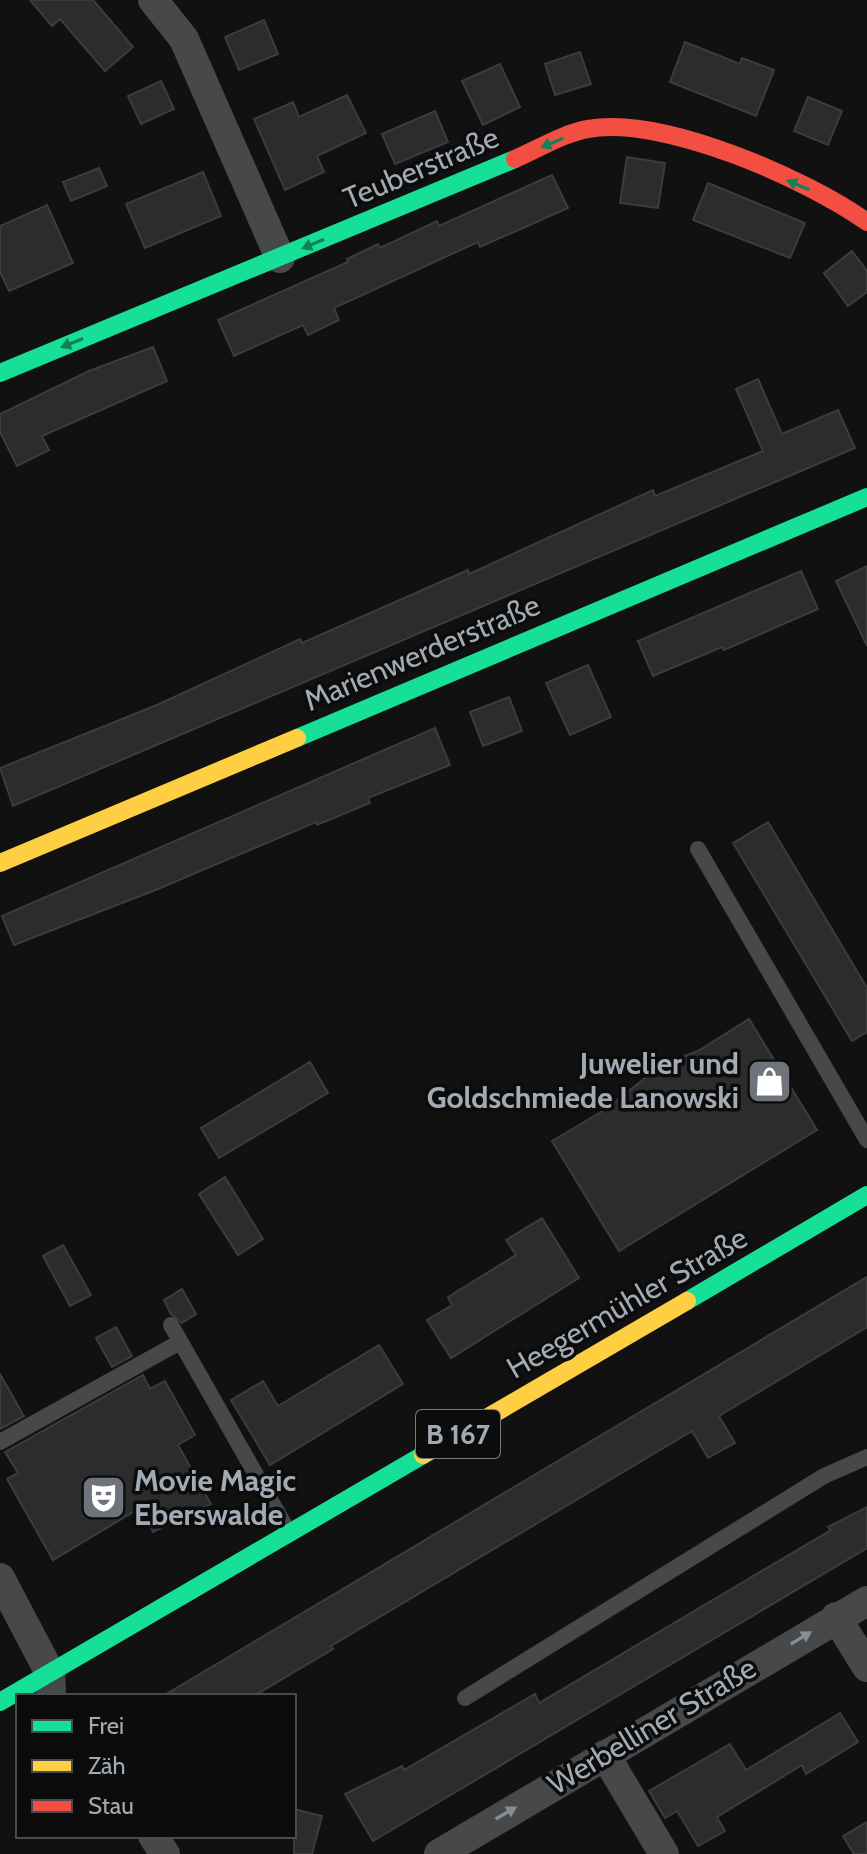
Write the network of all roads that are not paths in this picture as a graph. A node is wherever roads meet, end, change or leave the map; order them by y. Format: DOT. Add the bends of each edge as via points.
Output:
graph roads {
  1 [pos="153,0"];
  2 [pos="867,222"];
  3 [pos="280,258"];
  4 [pos="0,373"];
  5 [pos="867,497"];
  6 [pos="698,849"];
  7 [pos="0,863"];
  8 [pos="867,1140"];
  9 [pos="867,1195"];
  10 [pos="171,1325"];
  11 [pos="180,1342"];
  12 [pos="0,1442"];
  13 [pos="867,1457"];
  14 [pos="289,1532"];
  15 [pos="0,1578"];
  16 [pos="867,1601"];
  17 [pos="836,1617"];
  18 [pos="867,1667"];
  19 [pos="51,1684"];
  20 [pos="23,1694"];
  21 [pos="465,1698"];
  22 [pos="605,1755"];
  23 [pos="439,1854"];
  24 [pos="664,1854"];
  1 -- 3 [label="street" via="184,39"];
  2 -- 3 [label="street, Teuberstraße, one-way" via="817,194 682,137 632,126 586,129"];
  3 -- 4 [label="street, Teuberstraße, one-way"];
  5 -- 7 [label="street, Marienwerderstraße"];
  6 -- 8 [label="lane"];
  9 -- 14 [label="street, Heegermühler Straße / B 167"];
  10 -- 11 [label="lane"];
  11 -- 12 [label="lane"];
  11 -- 14 [label="lane"];
  13 -- 21 [label="lane" via="824,1476"];
  14 -- 19 [label="street, Heegermühler Straße / B 167"];
  15 -- 19 [label="street"];
  16 -- 17 [label="street, Werbelliner Straße"];
  17 -- 18 [label="street"];
  22 -- 17 [label="street, Werbelliner Straße, one-way"];
  19 -- 20 [label="street, Heegermühler Straße / B 167"];
  23 -- 22 [label="street, Werbelliner Straße, one-way"];
  22 -- 24 [label="street"];
}
